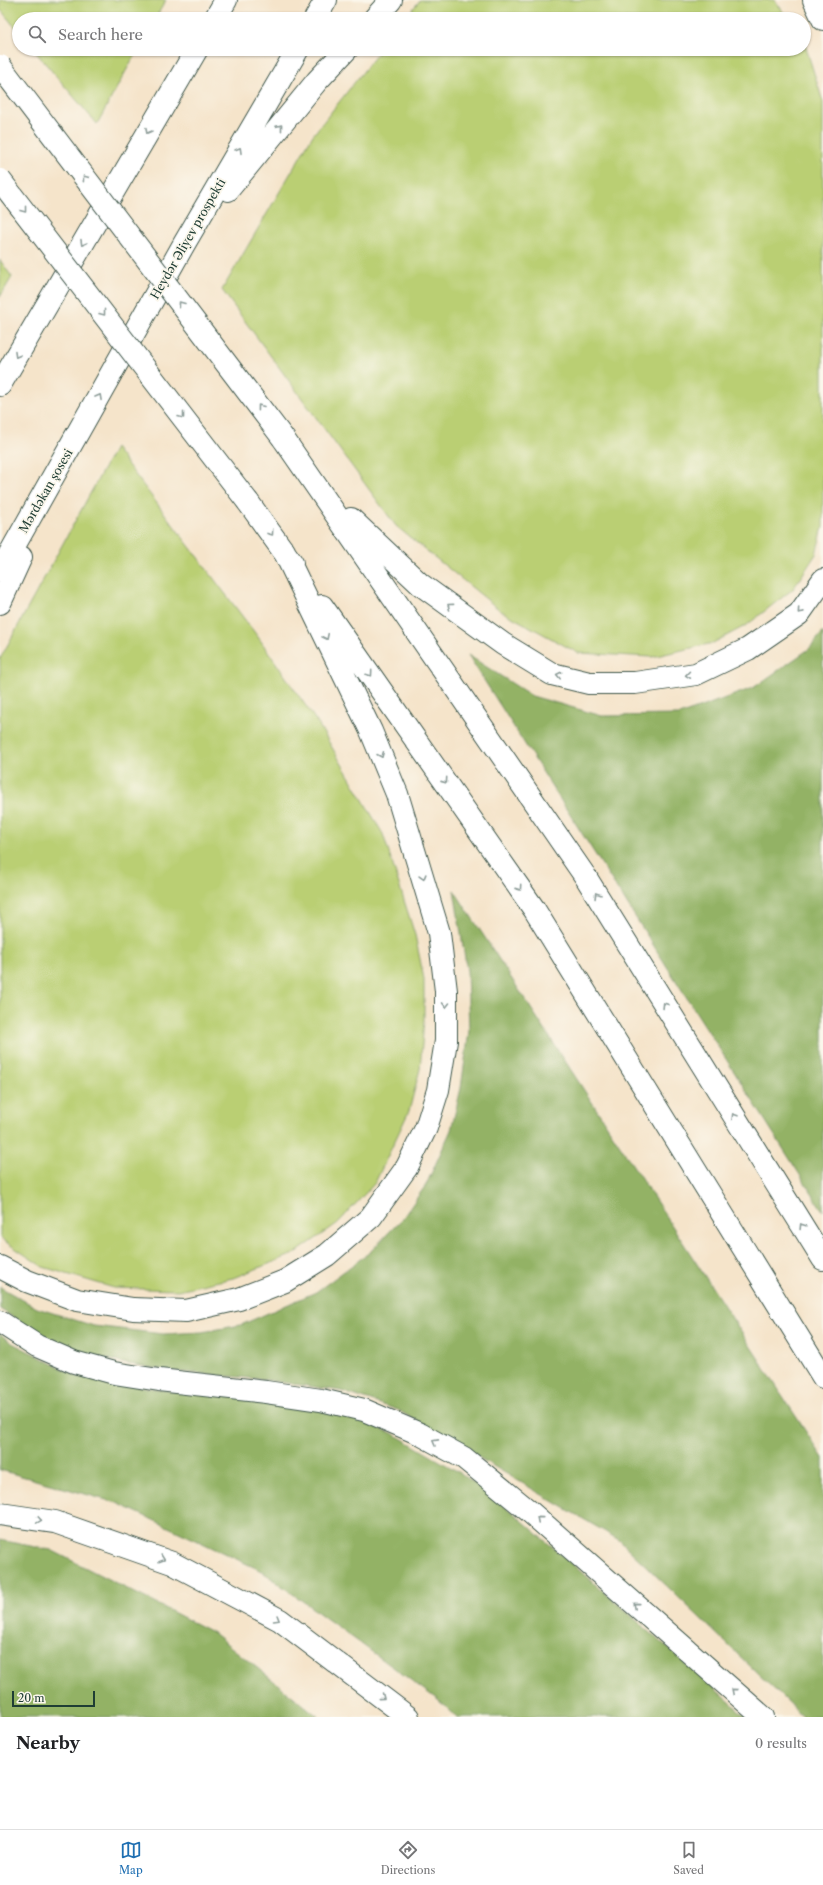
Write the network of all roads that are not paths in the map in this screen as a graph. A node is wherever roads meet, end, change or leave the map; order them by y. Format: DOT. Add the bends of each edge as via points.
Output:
graph roads {
  1 [pos="212,0"];
  2 [pos="226,0"];
  3 [pos="326,0"];
  4 [pos="391,0"];
  5 [pos="814,0"];
  6 [pos="206,12"];
  7 [pos="219,12"];
  8 [pos="319,12"];
  9 [pos="380,12"];
  10 [pos="823,19"];
  11 [pos="186,56"];
  12 [pos="193,56"];
  13 [pos="294,56"];
  14 [pos="340,56"];
  15 [pos="0,66"];
  16 [pos="159,112"];
  17 [pos="0,180"];
  18 [pos="184,244"];
  19 [pos="0,385"];
  20 [pos="80,431"];
  21 [pos="319,489"];
  22 [pos="284,551"];
  23 [pos="0,572"];
  24 [pos="823,580"];
  25 [pos="0,603"];
  26 [pos="823,1259"];
  27 [pos="0,1267"];
  28 [pos="0,1322"];
  29 [pos="823,1377"];
  30 [pos="0,1514"];
  31 [pos="408,1717"];
  32 [pos="763,1717"];
  1 -- 6 [label="highway"];
  2 -- 7 [label="highway"];
  3 -- 8 [label="highway"];
  4 -- 9 [label="highway"];
  5 -- 10 [label="highway"];
  11 -- 16 [label="highway"];
  12 -- 16 [label="highway"];
  18 -- 13 [label="highway, Heydər Əliyev prospekti, one-way"];
  18 -- 14 [label="highway, one-way" via="317,81"];
  21 -- 15 [label="highway, one-way, bridge"];
  16 -- 19 [label="highway, one-way"];
  17 -- 22 [label="highway, one-way, bridge"];
  20 -- 18 [label="highway, Heydər Əliyev prospekti, one-way"];
  20 -- 23 [label="highway, Mərdəkan şosesi"];
  20 -- 25 [label="highway"];
  24 -- 21 [label="highway, one-way" via="799,614 748,649 696,674 635,683 589,682 552,674 491,636 420,584"];
  26 -- 21 [label="highway, one-way" via="585,876"];
  22 -- 27 [label="highway, one-way" via="370,731 397,794 439,933 446,991 446,1041 438,1090 426,1128 407,1167 371,1217 327,1255 285,1281 239,1299 186,1311 133,1309 77,1300 27,1281"];
  22 -- 29 [label="highway, one-way" via="534,909"];
  32 -- 28 [label="highway, one-way" via="529,1511 464,1458 420,1434 364,1410 321,1400 114,1373 74,1362 37,1346"];
  30 -- 31 [label="highway, one-way" via="55,1522 172,1563 280,1620"];
}
